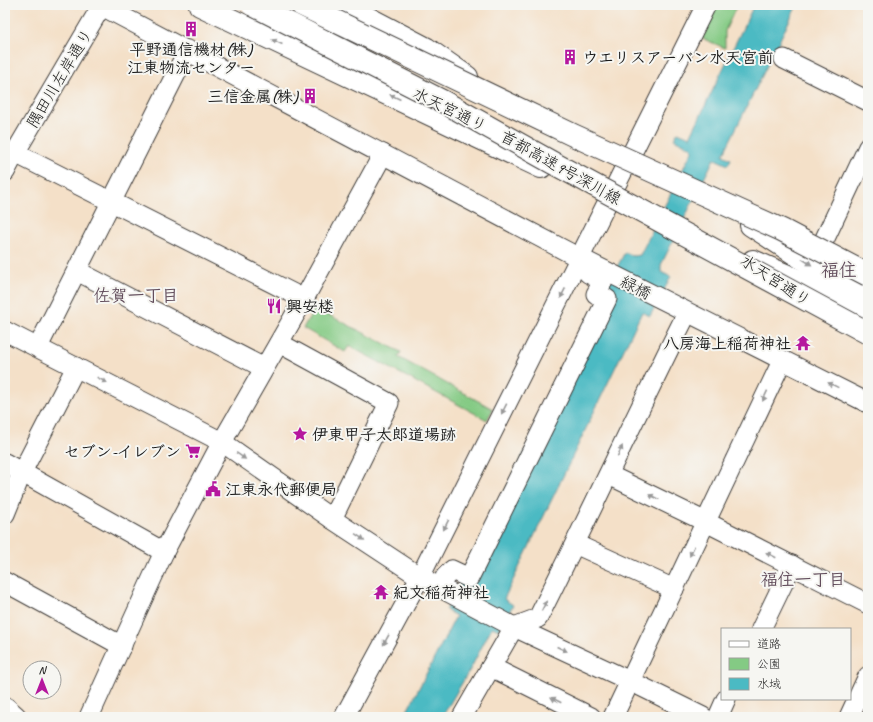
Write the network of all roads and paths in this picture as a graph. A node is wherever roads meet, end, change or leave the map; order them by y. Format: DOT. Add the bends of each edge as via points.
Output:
graph roads {
  1 [pos="102,5"];
  2 [pos="200,5"];
  3 [pos="242,5"];
  4 [pos="253,5"];
  5 [pos="302,5"];
  6 [pos="314,5"];
  7 [pos="343,5"];
  8 [pos="706,5"];
  9 [pos="188,50"];
  10 [pos="784,59"];
  11 [pos="476,84"];
  12 [pos="868,101"];
  13 [pos="868,146"];
  14 [pos="15,153"];
  15 [pos="383,154"];
  16 [pos="627,163"];
  17 [pos="5,172"];
  18 [pos="585,176"];
  19 [pos="612,190"];
  20 [pos="113,202"];
  21 [pos="751,225"];
  22 [pos="820,249"];
  23 [pos="738,255"];
  24 [pos="584,266"];
  25 [pos="77,271"];
  26 [pos="868,275"];
  27 [pos="840,291"];
  28 [pos="868,298"];
  29 [pos="304,300"];
  30 [pos="687,313"];
  31 [pos="868,314"];
  32 [pos="5,331"];
  33 [pos="868,333"];
  34 [pos="868,337"];
  35 [pos="279,343"];
  36 [pos="38,347"];
  37 [pos="782,361"];
  38 [pos="76,367"];
  39 [pos="264,368"];
  40 [pos="868,403"];
  41 [pos="222,442"];
  42 [pos="5,463"];
  43 [pos="22,472"];
  44 [pos="609,475"];
  45 [pos="5,514"];
  46 [pos="332,519"];
  47 [pos="706,522"];
  48 [pos="575,544"];
  49 [pos="164,552"];
  50 [pos="792,565"];
  51 [pos="420,578"];
  52 [pos="5,582"];
  53 [pos="448,586"];
  54 [pos="674,589"];
  55 [pos="868,604"];
  56 [pos="509,624"];
  57 [pos="761,628"];
  58 [pos="122,646"];
  59 [pos="491,667"];
  60 [pos="868,676"];
  61 [pos="630,681"];
  62 [pos="726,700"];
  63 [pos="5,708"];
  64 [pos="15,717"];
  65 [pos="89,717"];
  66 [pos="344,717"];
  67 [pos="462,717"];
  68 [pos="591,717"];
  69 [pos="613,717"];
  70 [pos="703,717"];
  71 [pos="718,717"];
  72 [pos="849,717"];
  1 -- 9 [label="street"];
  1 -- 14 [label="street, 隅田川左岸通り"];
  18 -- 2 [label="main road, one-way" via="556,174"];
  3 -- 18 [label="main road, 水天宮通り, bridge"];
  4 -- 33 [label="main road, 首都高速9号深川線, bridge" via="444,102"];
  5 -- 26 [label="main road, 首都高速9号深川線, bridge" via="573,135 782,230"];
  6 -- 11 [label="main road, 水天宮通り"];
  7 -- 11 [label="main road" via="427,49"];
  8 -- 16 [label="street"];
  9 -- 15 [label="street"];
  9 -- 20 [label="street"];
  10 -- 12 [label="street"];
  11 -- 16 [label="main road, 水天宮通り"];
  13 -- 22 [label="street"];
  14 -- 17 [label="street, 隅田川左岸通り"];
  14 -- 20 [label="street"];
  15 -- 24 [label="street"];
  15 -- 29 [label="street"];
  16 -- 19 [label="street"];
  16 -- 21 [label="main road, 水天宮通り"];
  18 -- 19 [label="main road, 水天宮通り"];
  19 -- 23 [label="main road, 水天宮通り"];
  19 -- 24 [label="street"];
  20 -- 25 [label="street"];
  20 -- 29 [label="street"];
  21 -- 22 [label="main road"];
  21 -- 27 [label="main road, one-way"];
  22 -- 26 [label="main road"];
  23 -- 27 [label="main road"];
  23 -- 34 [label="main road, 水天宮通り"];
  24 -- 30 [label="street, 緑橋" via="611,274"];
  24 -- 51 [label="street, one-way"];
  24 -- 53 [label="street" via="603,281 596,294 607,300 469,578 452,570"];
  25 -- 36 [label="street"];
  25 -- 39 [label="street"];
  27 -- 28 [label="main road"];
  27 -- 31 [label="main road"];
  29 -- 35 [label="street"];
  30 -- 37 [label="street, 緑橋"];
  44 -- 30 [label="street, one-way" via="653,379"];
  32 -- 36 [label="street"];
  35 -- 39 [label="street"];
  35 -- 46 [label="street" via="390,403"];
  36 -- 38 [label="street"];
  40 -- 37 [label="street, 緑橋, one-way"];
  37 -- 47 [label="street, one-way"];
  38 -- 41 [label="street, one-way"];
  38 -- 43 [label="street"];
  39 -- 41 [label="street"];
  41 -- 46 [label="street, one-way"];
  41 -- 49 [label="street"];
  42 -- 43 [label="street"];
  43 -- 45 [label="street"];
  43 -- 49 [label="street"];
  47 -- 44 [label="street, one-way"];
  44 -- 48 [label="street"];
  46 -- 51 [label="street, one-way"];
  50 -- 47 [label="street, one-way"];
  47 -- 54 [label="street, one-way"];
  48 -- 54 [label="street"];
  56 -- 48 [label="street, one-way" via="538,618"];
  49 -- 58 [label="street"];
  50 -- 55 [label="street"];
  50 -- 57 [label="street"];
  51 -- 53 [label="street"];
  51 -- 66 [label="street, one-way"];
  52 -- 58 [label="street"];
  53 -- 56 [label="street"];
  54 -- 61 [label="street"];
  56 -- 59 [label="street"];
  56 -- 61 [label="street, one-way"];
  58 -- 65 [label="street"];
  59 -- 67 [label="street"];
  68 -- 59 [label="street, one-way"];
  60 -- 72 [label="street"];
  61 -- 69 [label="street"];
  61 -- 70 [label="street"];
  62 -- 71 [label="street"];
  63 -- 64 [label="main road"];
}
